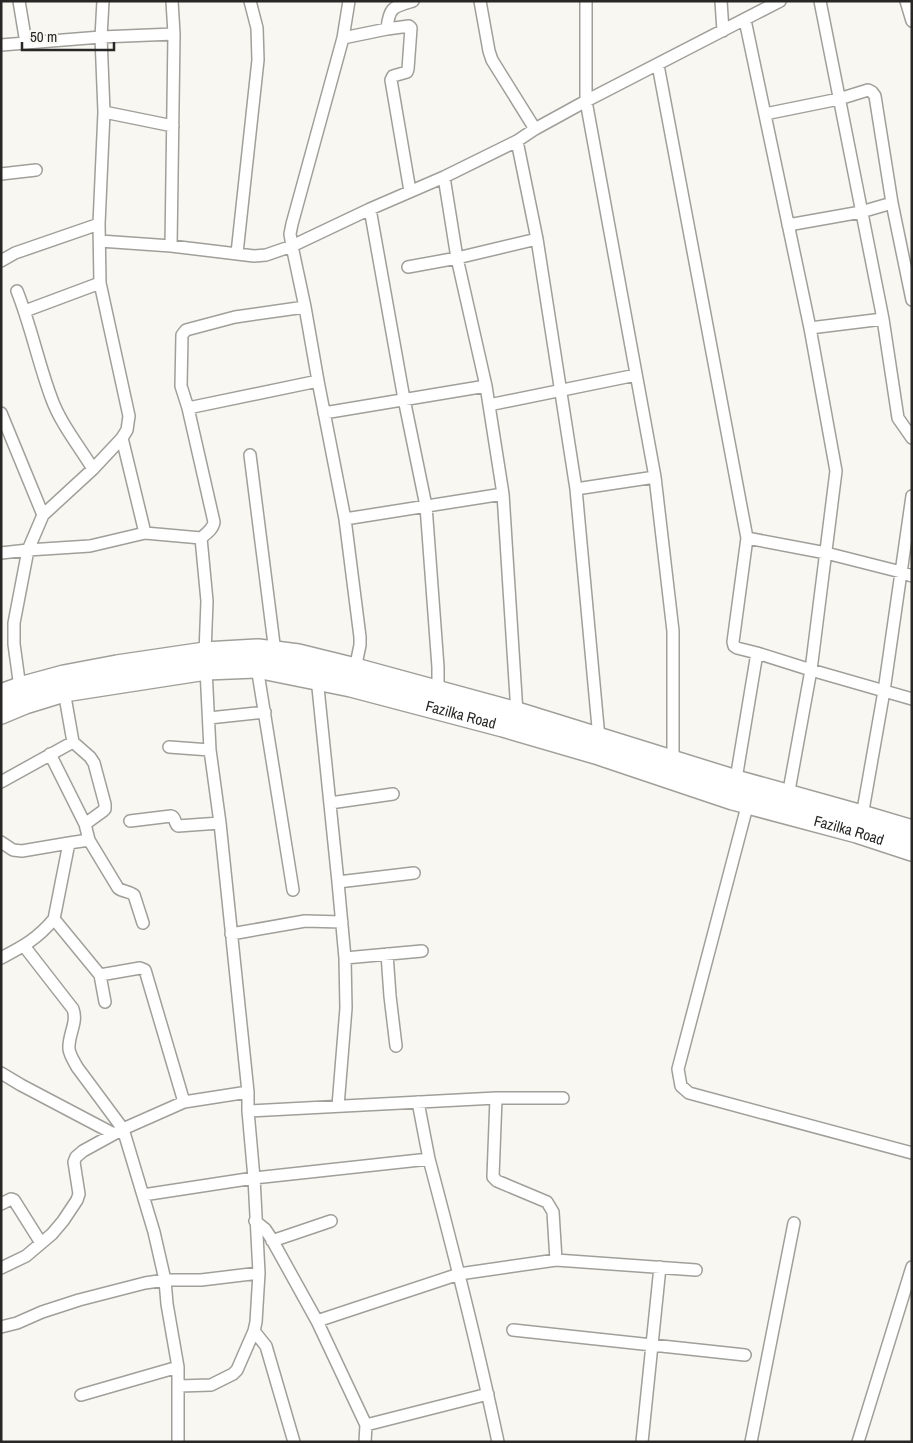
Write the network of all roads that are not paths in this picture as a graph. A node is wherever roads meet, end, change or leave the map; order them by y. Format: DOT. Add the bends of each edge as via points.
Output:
graph roads {
  1 [pos="18,1"];
  2 [pos="103,1"];
  3 [pos="172,1"];
  4 [pos="250,1"];
  5 [pos="349,1"];
  6 [pos="413,1"];
  7 [pos="480,1"];
  8 [pos="586,1"];
  9 [pos="721,1"];
  10 [pos="780,1"];
  11 [pos="820,1"];
  12 [pos="906,1"];
  13 [pos="744,20"];
  14 [pos="912,21"];
  15 [pos="387,29"];
  16 [pos="723,31"];
  17 [pos="174,34"];
  18 [pos="101,36"];
  19 [pos="343,38"];
  20 [pos="26,43"];
  21 [pos="1,45"];
  22 [pos="658,65"];
  23 [pos="839,99"];
  24 [pos="586,102"];
  25 [pos="104,112"];
  26 [pos="765,114"];
  27 [pos="173,126"];
  28 [pos="535,129"];
  29 [pos="517,141"];
  30 [pos="36,170"];
  31 [pos="1,174"];
  32 [pos="444,177"];
  33 [pos="410,191"];
  34 [pos="892,203"];
  35 [pos="370,209"];
  36 [pos="862,212"];
  37 [pos="99,224"];
  38 [pos="788,225"];
  39 [pos="537,239"];
  40 [pos="100,241"];
  41 [pos="170,246"];
  42 [pos="292,246"];
  43 [pos="237,253"];
  44 [pos="457,258"];
  45 [pos="1,261"];
  46 [pos="408,267"];
  47 [pos="100,283"];
  48 [pos="17,291"];
  49 [pos="912,300"];
  50 [pos="305,307"];
  51 [pos="25,311"];
  52 [pos="883,319"];
  53 [pos="810,328"];
  54 [pos="636,375"];
  55 [pos="318,380"];
  56 [pos="486,386"];
  57 [pos="561,391"];
  58 [pos="404,399"];
  59 [pos="489,406"];
  60 [pos="188,408"];
  61 [pos="1,413"];
  62 [pos="324,413"];
  63 [pos="122,438"];
  64 [pos="912,438"];
  65 [pos="250,455"];
  66 [pos="93,469"];
  67 [pos="655,477"];
  68 [pos="576,489"];
  69 [pos="503,494"];
  70 [pos="912,496"];
  71 [pos="426,506"];
  72 [pos="43,515"];
  73 [pos="345,519"];
  74 [pos="145,533"];
  75 [pos="201,538"];
  76 [pos="747,538"];
  77 [pos="28,550"];
  78 [pos="1,553"];
  79 [pos="826,553"];
  80 [pos="906,574"];
  81 [pos="275,652"];
  82 [pos="757,653"];
  83 [pos="206,661"];
  84 [pos="257,667"];
  85 [pos="355,669"];
  86 [pos="811,670"];
  87 [pos="317,678"];
  88 [pos="64,691"];
  89 [pos="438,691"];
  90 [pos="884,691"];
  91 [pos="11,692"];
  92 [pos="912,699"];
  93 [pos="264,712"];
  94 [pos="1,713"];
  95 [pos="517,713"];
  96 [pos="209,718"];
  97 [pos="599,738"];
  98 [pos="73,742"];
  99 [pos="169,747"];
  100 [pos="210,750"];
  101 [pos="50,754"];
  102 [pos="672,761"];
  103 [pos="1,782"];
  104 [pos="742,792"];
  105 [pos="393,794"];
  106 [pos="788,796"];
  107 [pos="330,803"];
  108 [pos="862,816"];
  109 [pos="130,821"];
  110 [pos="220,823"];
  111 [pos="85,824"];
  112 [pos="911,834"];
  113 [pos="89,840"];
  114 [pos="1,842"];
  115 [pos="69,843"];
  116 [pos="414,873"];
  117 [pos="338,882"];
  118 [pos="293,890"];
  119 [pos="54,919"];
  120 [pos="342,922"];
  121 [pos="144,923"];
  122 [pos="231,934"];
  123 [pos="24,946"];
  124 [pos="422,951"];
  125 [pos="387,954"];
  126 [pos="1,958"];
  127 [pos="345,958"];
  128 [pos="100,975"];
  129 [pos="105,1002"];
  130 [pos="396,1046"];
  131 [pos="1,1073"];
  132 [pos="248,1092"];
  133 [pos="496,1098"];
  134 [pos="563,1098"];
  135 [pos="184,1102"];
  136 [pos="418,1102"];
  137 [pos="338,1106"];
  138 [pos="248,1111"];
  139 [pos="118,1132"];
  140 [pos="912,1153"];
  141 [pos="429,1159"];
  142 [pos="254,1178"];
  143 [pos="143,1196"];
  144 [pos="1,1204"];
  145 [pos="255,1221"];
  146 [pos="331,1221"];
  147 [pos="794,1223"];
  148 [pos="272,1241"];
  149 [pos="40,1243"];
  150 [pos="556,1260"];
  151 [pos="660,1267"];
  152 [pos="912,1267"];
  153 [pos="1,1268"];
  154 [pos="696,1270"];
  155 [pos="259,1273"];
  156 [pos="459,1274"];
  157 [pos="165,1280"];
  158 [pos="317,1321"];
  159 [pos="1,1327"];
  160 [pos="513,1330"];
  161 [pos="254,1331"];
  162 [pos="652,1344"];
  163 [pos="745,1354"];
  164 [pos="178,1367"];
  165 [pos="179,1386"];
  166 [pos="488,1394"];
  167 [pos="81,1395"];
  168 [pos="366,1425"];
  169 [pos="178,1442"];
  170 [pos="294,1442"];
  171 [pos="365,1442"];
  172 [pos="498,1442"];
  173 [pos="642,1442"];
  174 [pos="751,1442"];
  175 [pos="858,1442"];
  1 -- 20 [label="street"];
  2 -- 18 [label="street"];
  3 -- 17 [label="street"];
  4 -- 43 [label="street" via="257,28 258,60"];
  5 -- 19 [label="street"];
  6 -- 15 [label="street" via="388,14"];
  7 -- 28 [label="street" via="492,60"];
  8 -- 24 [label="street"];
  9 -- 16 [label="street"];
  10 -- 13 [label="street"];
  11 -- 23 [label="street"];
  12 -- 14 [label="street"];
  13 -- 16 [label="street"];
  13 -- 26 [label="street"];
  15 -- 19 [label="street"];
  15 -- 33 [label="street" via="411,28 408,70 393,76 392,80"];
  16 -- 22 [label="street"];
  17 -- 18 [label="street"];
  17 -- 27 [label="street"];
  18 -- 20 [label="street"];
  18 -- 25 [label="street"];
  19 -- 42 [label="street" via="292,224"];
  20 -- 21 [label="street"];
  22 -- 24 [label="street"];
  22 -- 76 [label="street"];
  23 -- 26 [label="street"];
  23 -- 34 [label="street" via="868,90 875,96"];
  23 -- 36 [label="street"];
  24 -- 28 [label="street"];
  24 -- 54 [label="street"];
  25 -- 27 [label="street"];
  25 -- 37 [label="street"];
  26 -- 38 [label="street"];
  27 -- 41 [label="street"];
  28 -- 29 [label="street"];
  29 -- 32 [label="street"];
  29 -- 39 [label="street"];
  30 -- 31 [label="street"];
  32 -- 33 [label="street"];
  32 -- 44 [label="street"];
  33 -- 35 [label="street"];
  34 -- 36 [label="street"];
  34 -- 49 [label="street"];
  35 -- 42 [label="street"];
  35 -- 58 [label="street"];
  36 -- 38 [label="street"];
  36 -- 52 [label="street"];
  37 -- 40 [label="street"];
  37 -- 45 [label="street" via="15,253"];
  38 -- 53 [label="street"];
  39 -- 44 [label="street"];
  39 -- 57 [label="street"];
  40 -- 41 [label="street"];
  40 -- 47 [label="street"];
  41 -- 43 [label="street"];
  42 -- 43 [label="street" via="266,255"];
  42 -- 50 [label="street"];
  44 -- 46 [label="street"];
  44 -- 56 [label="street"];
  47 -- 51 [label="street"];
  47 -- 63 [label="street" via="129,416"];
  48 -- 51 [label="street"];
  50 -- 55 [label="street"];
  50 -- 60 [label="street" via="235,317 186,330 182,335 181,386"];
  51 -- 66 [label="street" via="51,398"];
  52 -- 53 [label="street"];
  52 -- 64 [label="street" via="898,418"];
  53 -- 79 [label="street" via="836,471"];
  54 -- 57 [label="street"];
  54 -- 67 [label="street"];
  55 -- 60 [label="street"];
  55 -- 62 [label="street"];
  56 -- 58 [label="street"];
  56 -- 59 [label="street"];
  57 -- 59 [label="street"];
  57 -- 68 [label="street"];
  58 -- 62 [label="street"];
  58 -- 71 [label="street"];
  59 -- 69 [label="street"];
  60 -- 75 [label="street" via="214,522"];
  61 -- 72 [label="street"];
  62 -- 73 [label="street"];
  63 -- 66 [label="street"];
  63 -- 74 [label="street"];
  65 -- 81 [label="street"];
  66 -- 72 [label="street"];
  67 -- 68 [label="street"];
  67 -- 102 [label="street" via="673,631"];
  68 -- 97 [label="street"];
  69 -- 71 [label="street"];
  69 -- 95 [label="street"];
  70 -- 80 [label="street"];
  71 -- 73 [label="street"];
  71 -- 89 [label="street"];
  72 -- 77 [label="street"];
  73 -- 85 [label="street" via="360,637"];
  74 -- 75 [label="street"];
  74 -- 77 [label="street" via="90,546"];
  75 -- 83 [label="street" via="207,601"];
  76 -- 79 [label="street"];
  76 -- 82 [label="street" via="733,642 737,648"];
  77 -- 78 [label="street"];
  77 -- 91 [label="street" via="14,624"];
  79 -- 80 [label="street"];
  79 -- 86 [label="street"];
  80 -- 90 [label="street"];
  81 -- 83 [label="highway, Fazilka Road" via="258,650"];
  81 -- 85 [label="highway, Fazilka Road"];
  82 -- 86 [label="street"];
  82 -- 104 [label="street"];
  83 -- 84 [label="highway, Fazilka Road"];
  83 -- 88 [label="highway, Fazilka Road"];
  83 -- 91 [label="highway, Fazilka Road" via="64,676"];
  83 -- 96 [label="street"];
  84 -- 87 [label="highway, Fazilka Road"];
  84 -- 93 [label="street"];
  85 -- 89 [label="highway, Fazilka Road"];
  86 -- 90 [label="street"];
  86 -- 106 [label="street"];
  87 -- 104 [label="highway, Fazilka Road"];
  87 -- 107 [label="street"];
  88 -- 94 [label="highway, Fazilka Road"];
  88 -- 98 [label="street"];
  89 -- 95 [label="highway, Fazilka Road"];
  90 -- 92 [label="street"];
  90 -- 108 [label="street"];
  93 -- 96 [label="street"];
  93 -- 118 [label="street"];
  95 -- 97 [label="highway, Fazilka Road"];
  96 -- 100 [label="street"];
  97 -- 102 [label="highway, Fazilka Road"];
  98 -- 101 [label="street"];
  98 -- 111 [label="street" via="93,760 105,804 103,811"];
  99 -- 100 [label="street"];
  100 -- 110 [label="street"];
  101 -- 103 [label="street"];
  101 -- 111 [label="street"];
  102 -- 104 [label="highway, Fazilka Road"];
  104 -- 106 [label="highway, Fazilka Road"];
  104 -- 112 [label="highway, Fazilka Road" via="857,832"];
  104 -- 140 [label="street" via="678,1069 681,1086 689,1093"];
  105 -- 107 [label="street"];
  106 -- 108 [label="highway, Fazilka Road"];
  107 -- 117 [label="street"];
  108 -- 112 [label="highway, Fazilka Road"];
  109 -- 110 [label="street" via="171,816 178,826"];
  110 -- 122 [label="street"];
  111 -- 113 [label="street"];
  113 -- 115 [label="street"];
  113 -- 121 [label="street" via="118,888 134,895"];
  114 -- 115 [label="street" via="13,850 22,851"];
  115 -- 119 [label="street"];
  116 -- 117 [label="street"];
  117 -- 120 [label="street"];
  119 -- 123 [label="street"];
  119 -- 128 [label="street"];
  120 -- 122 [label="street" via="305,921"];
  120 -- 127 [label="street"];
  122 -- 132 [label="street"];
  123 -- 126 [label="street"];
  123 -- 139 [label="street" via="73,1009 75,1015 69,1039 71,1057"];
  124 -- 125 [label="street"];
  125 -- 127 [label="street"];
  125 -- 130 [label="street"];
  127 -- 137 [label="street" via="346,1008"];
  128 -- 129 [label="street"];
  128 -- 135 [label="street" via="140,968 145,970"];
  131 -- 139 [label="street" via="21,1086"];
  132 -- 135 [label="street"];
  132 -- 138 [label="street"];
  133 -- 134 [label="street"];
  133 -- 136 [label="street"];
  133 -- 150 [label="street" via="493,1177 541,1198 551,1206"];
  135 -- 139 [label="street"];
  136 -- 137 [label="street"];
  136 -- 141 [label="street"];
  137 -- 138 [label="street"];
  138 -- 142 [label="street"];
  139 -- 143 [label="street"];
  139 -- 149 [label="street" via="76,1157 77,1200 52,1234"];
  141 -- 142 [label="street"];
  141 -- 156 [label="street"];
  142 -- 143 [label="street"];
  142 -- 145 [label="street"];
  143 -- 157 [label="street"];
  144 -- 149 [label="street" via="14,1200"];
  145 -- 148 [label="street"];
  145 -- 155 [label="street"];
  146 -- 148 [label="street"];
  147 -- 174 [label="street"];
  148 -- 158 [label="street"];
  149 -- 153 [label="street" via="26,1256"];
  150 -- 151 [label="street"];
  150 -- 156 [label="street"];
  151 -- 154 [label="street"];
  151 -- 162 [label="street"];
  152 -- 175 [label="street"];
  155 -- 157 [label="street" via="202,1280"];
  155 -- 161 [label="street"];
  156 -- 158 [label="street"];
  156 -- 166 [label="street"];
  157 -- 159 [label="street" via="79,1300"];
  157 -- 164 [label="street"];
  158 -- 168 [label="street"];
  160 -- 162 [label="street"];
  161 -- 165 [label="street" via="233,1374 211,1385"];
  161 -- 170 [label="street" via="266,1346"];
  162 -- 163 [label="street"];
  162 -- 173 [label="street"];
  164 -- 165 [label="street"];
  164 -- 167 [label="street"];
  165 -- 169 [label="street"];
  166 -- 168 [label="street"];
  166 -- 172 [label="street"];
  168 -- 171 [label="street"];
}
